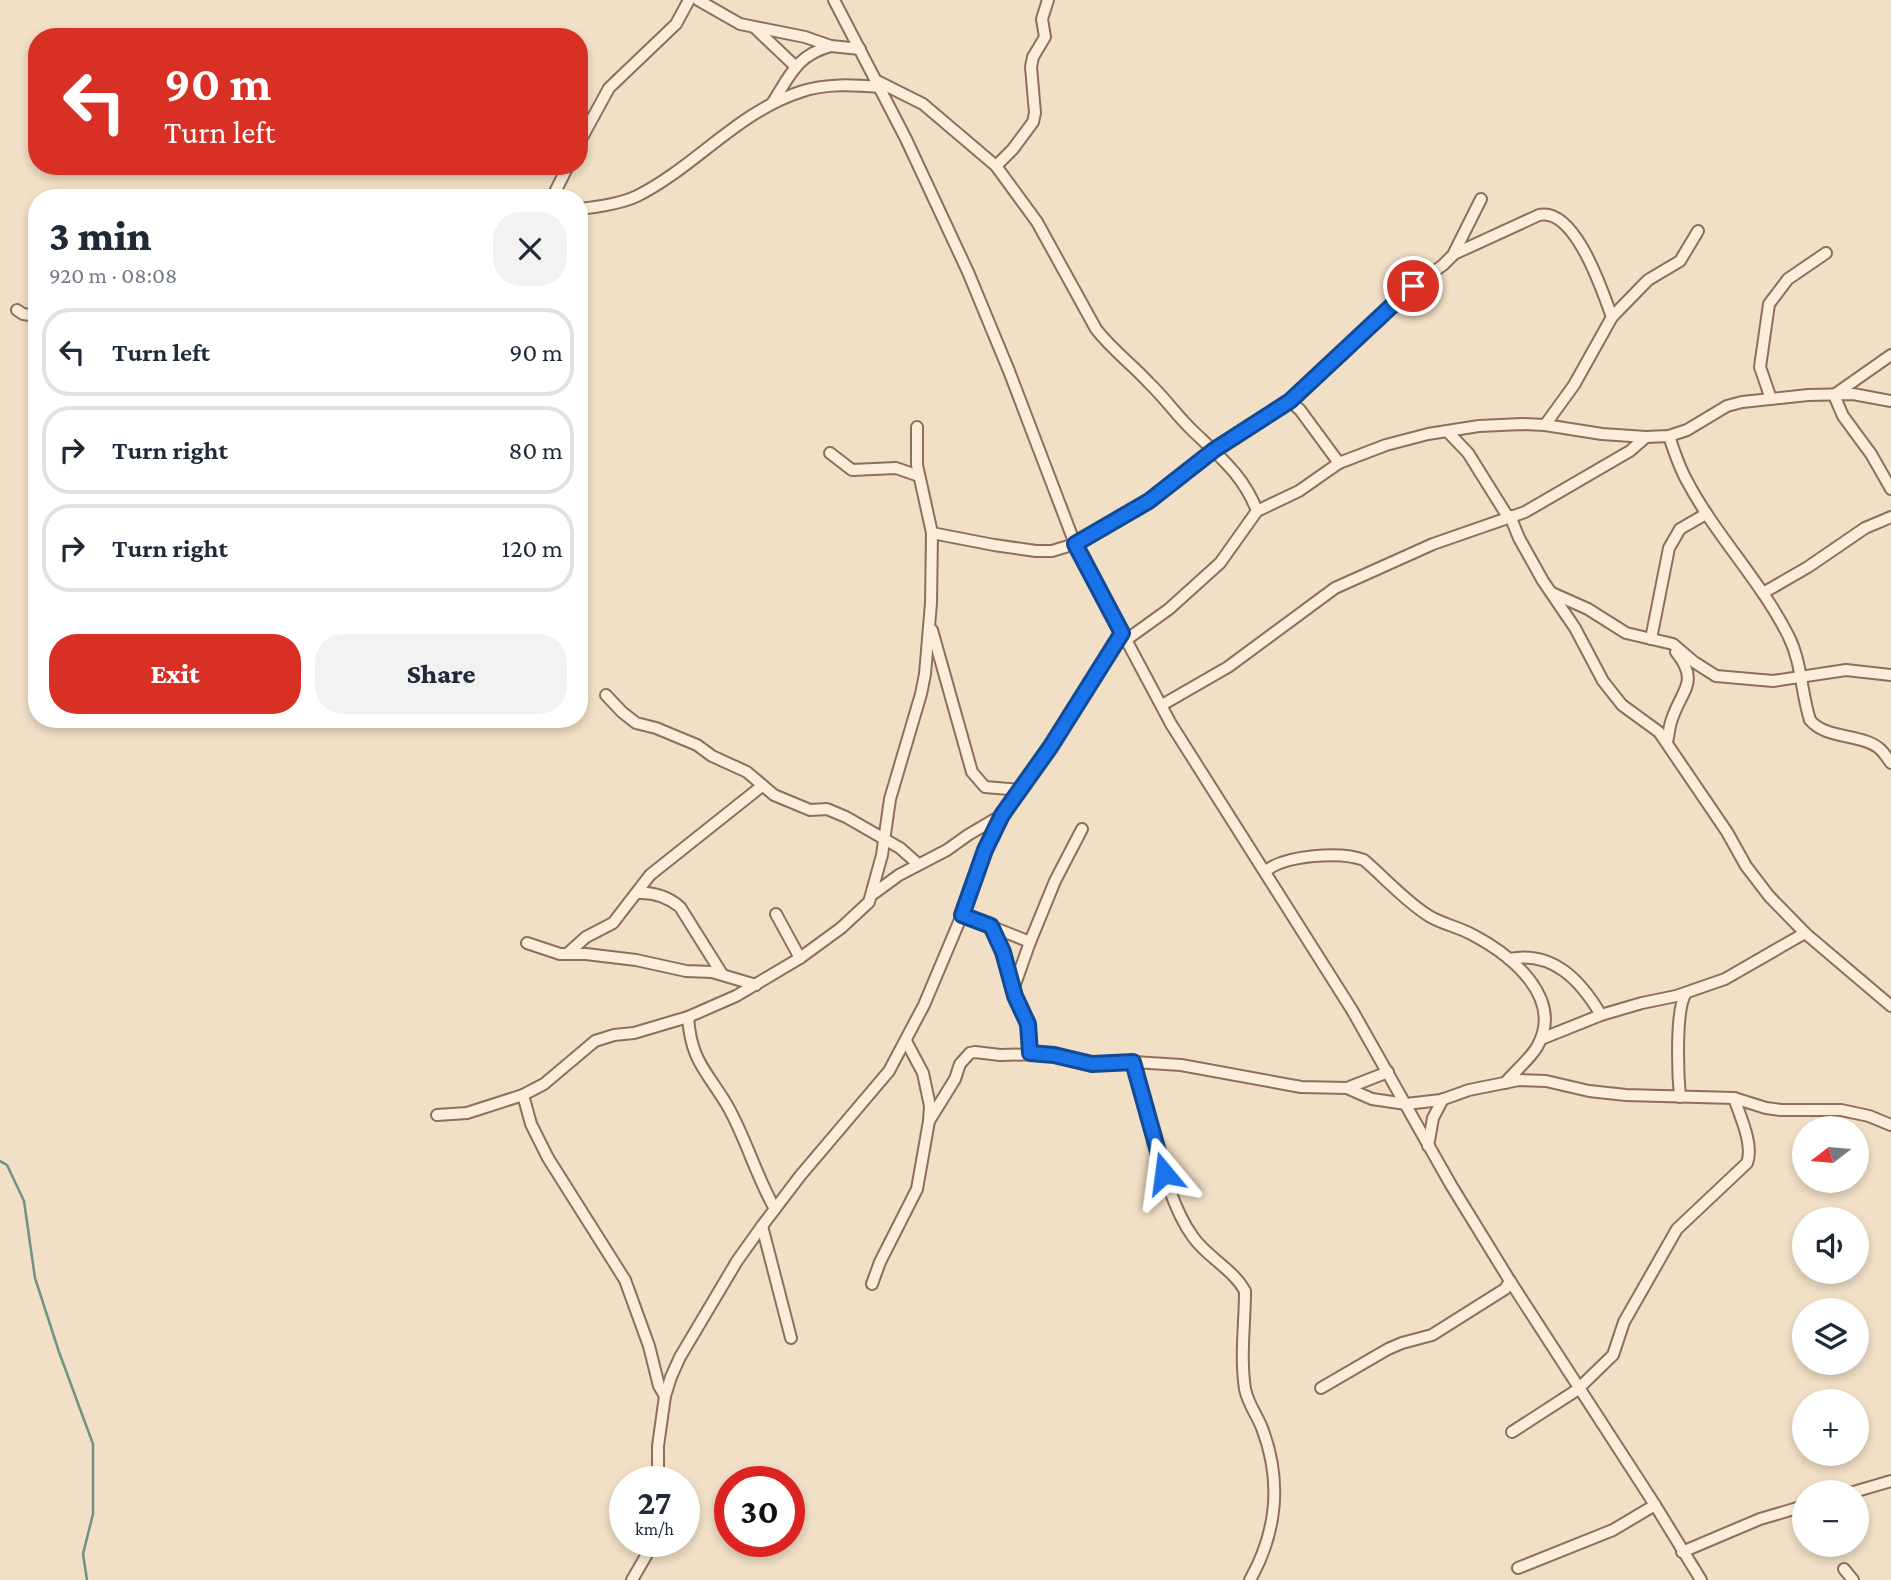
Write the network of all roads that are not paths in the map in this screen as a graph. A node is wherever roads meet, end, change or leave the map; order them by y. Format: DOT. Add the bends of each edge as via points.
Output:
graph roads {
  1 [pos="689,0"];
  2 [pos="698,0"];
  3 [pos="834,0"];
  4 [pos="1048,0"];
  5 [pos="755,28"];
  6 [pos="831,46"];
  7 [pos="860,49"];
  8 [pos="796,66"];
  9 [pos="879,84"];
  10 [pos="772,104"];
  11 [pos="588,126"];
  12 [pos="996,166"];
  13 [pos="1481,199"];
  14 [pos="588,208"];
  15 [pos="1698,231"];
  16 [pos="1826,253"];
  17 [pos="1453,254"];
  18 [pos="17,310"];
  19 [pos="28,315"];
  20 [pos="1612,317"];
  21 [pos="1891,355"];
  22 [pos="1834,395"];
  23 [pos="1771,399"];
  24 [pos="1290,401"];
  25 [pos="1891,401"];
  26 [pos="1545,425"];
  27 [pos="917,427"];
  28 [pos="1447,431"];
  29 [pos="1669,436"];
  30 [pos="1646,437"];
  31 [pos="1214,450"];
  32 [pos="830,453"];
  33 [pos="1339,463"];
  34 [pos="919,476"];
  35 [pos="1891,489"];
  36 [pos="1257,511"];
  37 [pos="1706,514"];
  38 [pos="1509,517"];
  39 [pos="1891,517"];
  40 [pos="932,533"];
  41 [pos="1075,544"];
  42 [pos="1552,593"];
  43 [pos="1763,593"];
  44 [pos="930,622"];
  45 [pos="1124,637"];
  46 [pos="1651,639"];
  47 [pos="1668,642"];
  48 [pos="1891,675"];
  49 [pos="1802,677"];
  50 [pos="606,695"];
  51 [pos="1162,705"];
  52 [pos="1667,742"];
  53 [pos="1891,764"];
  54 [pos="762,786"];
  55 [pos="1021,790"];
  56 [pos="1002,815"];
  57 [pos="1082,829"];
  58 [pos="885,839"];
  59 [pos="918,864"];
  60 [pos="1266,871"];
  61 [pos="637,893"];
  62 [pos="873,894"];
  63 [pos="776,914"];
  64 [pos="962,915"];
  65 [pos="991,926"];
  66 [pos="1805,933"];
  67 [pos="1030,942"];
  68 [pos="527,943"];
  69 [pos="568,954"];
  70 [pos="800,958"];
  71 [pos="1509,959"];
  72 [pos="722,974"];
  73 [pos="756,985"];
  74 [pos="1013,990"];
  75 [pos="1686,993"];
  76 [pos="1891,1006"];
  77 [pos="1601,1015"];
  78 [pos="688,1017"];
  79 [pos="1541,1040"];
  80 [pos="906,1041"];
  81 [pos="1030,1053"];
  82 [pos="1133,1062"];
  83 [pos="1388,1072"];
  84 [pos="1506,1083"];
  85 [pos="1348,1088"];
  86 [pos="523,1096"];
  87 [pos="1680,1097"];
  88 [pos="1734,1098"];
  89 [pos="1443,1099"];
  90 [pos="1406,1104"];
  91 [pos="436,1115"];
  92 [pos="929,1121"];
  93 [pos="1891,1125"];
  94 [pos="1428,1146"];
  95 [pos="775,1209"];
  96 [pos="762,1226"];
  97 [pos="1510,1281"];
  98 [pos="873,1284"];
  99 [pos="791,1338"];
  100 [pos="1321,1388"];
  101 [pos="1580,1388"];
  102 [pos="665,1396"];
  103 [pos="1512,1433"];
  104 [pos="658,1466"];
  105 [pos="1891,1481"];
  106 [pos="1869,1487"];
  107 [pos="1656,1505"];
  108 [pos="1792,1510"];
  109 [pos="1682,1552"];
  110 [pos="645,1557"];
  111 [pos="1518,1568"];
  112 [pos="1844,1569"];
  113 [pos="632,1580"];
  114 [pos="1250,1580"];
  115 [pos="1700,1580"];
  116 [pos="1853,1580"];
  1 -- 11 [label="street" via="676,24 609,88"];
  2 -- 5 [label="street"];
  3 -- 7 [label="street"];
  4 -- 12 [label="street" via="1042,19 1045,37 1031,67 1035,118"];
  5 -- 6 [label="street"];
  5 -- 8 [label="street"];
  6 -- 7 [label="street"];
  6 -- 8 [label="street" via="806,55"];
  7 -- 9 [label="street"];
  8 -- 10 [label="street"];
  9 -- 10 [label="street" via="829,86"];
  9 -- 12 [label="street" via="923,104"];
  9 -- 41 [label="street" via="968,272"];
  10 -- 14 [label="street" via="659,184 641,194"];
  12 -- 31 [label="street" via="1037,222 1100,335"];
  13 -- 17 [label="street"];
  15 -- 20 [label="street" via="1680,261 1640,287"];
  16 -- 23 [label="street" via="1788,279 1769,304 1760,367"];
  17 -- 20 [label="street" via="1550,214 1577,238"];
  17 -- 24 [label="street"];
  18 -- 19 [label="street"];
  20 -- 26 [label="street" via="1574,385"];
  21 -- 22 [label="street"];
  22 -- 23 [label="street"];
  22 -- 25 [label="street"];
  22 -- 35 [label="street"];
  23 -- 29 [label="street" via="1727,405"];
  24 -- 31 [label="street"];
  24 -- 33 [label="street"];
  26 -- 28 [label="street"];
  26 -- 30 [label="street"];
  27 -- 34 [label="street"];
  28 -- 33 [label="street" via="1386,445"];
  28 -- 38 [label="street" via="1468,453"];
  29 -- 30 [label="street"];
  29 -- 37 [label="street"];
  30 -- 38 [label="street" via="1630,452"];
  31 -- 36 [label="street" via="1242,480"];
  31 -- 41 [label="street" via="1149,501"];
  32 -- 34 [label="street" via="852,470 896,468"];
  33 -- 36 [label="street" via="1299,491"];
  34 -- 40 [label="street"];
  36 -- 45 [label="street" via="1220,563 1170,609"];
  37 -- 43 [label="street"];
  37 -- 46 [label="street" via="1680,528 1669,548"];
  38 -- 42 [label="street"];
  38 -- 51 [label="street" via="1433,544 1335,588 1228,667"];
  39 -- 43 [label="street" via="1865,528"];
  40 -- 41 [label="street" via="1036,551"];
  40 -- 44 [label="street"];
  41 -- 45 [label="street"];
  42 -- 46 [label="street" via="1626,633"];
  42 -- 52 [label="street" via="1603,681 1622,705"];
  43 -- 49 [label="street" via="1788,636"];
  44 -- 55 [label="street" via="972,772 985,787"];
  44 -- 58 [label="street" via="923,685 890,799"];
  45 -- 51 [label="street"];
  45 -- 55 [label="street"];
  46 -- 47 [label="street"];
  47 -- 49 [label="street" via="1716,676 1773,681"];
  47 -- 52 [label="street" via="1687,668 1689,681"];
  48 -- 49 [label="street" via="1846,670"];
  49 -- 53 [label="street" via="1812,723 1873,744"];
  50 -- 54 [label="street" via="632,720 697,745 747,772"];
  51 -- 60 [label="street" via="1181,743"];
  52 -- 66 [label="street" via="1746,866"];
  54 -- 58 [label="street" via="810,810 835,811"];
  54 -- 61 [label="street" via="650,875"];
  55 -- 56 [label="street"];
  56 -- 59 [label="street"];
  56 -- 64 [label="street"];
  57 -- 67 [label="street"];
  58 -- 59 [label="street"];
  58 -- 62 [label="street"];
  59 -- 62 [label="street"];
  60 -- 71 [label="street" via="1273,865 1308,858 1353,856 1364,860 1428,915 1472,934"];
  60 -- 83 [label="street"];
  61 -- 69 [label="street" via="613,923 586,937"];
  61 -- 72 [label="street" via="658,894 680,907"];
  62 -- 70 [label="street" via="862,910"];
  63 -- 70 [label="street"];
  64 -- 65 [label="street"];
  64 -- 80 [label="street"];
  65 -- 67 [label="street"];
  65 -- 74 [label="street"];
  66 -- 75 [label="street" via="1725,979"];
  66 -- 76 [label="street"];
  67 -- 74 [label="street"];
  68 -- 69 [label="street"];
  69 -- 72 [label="street"];
  70 -- 73 [label="street"];
  71 -- 77 [label="street" via="1522,957 1558,965 1581,984"];
  71 -- 79 [label="street" via="1538,993 1545,1019"];
  72 -- 73 [label="street"];
  73 -- 78 [label="street"];
  74 -- 81 [label="street" via="1028,1024"];
  75 -- 77 [label="street"];
  75 -- 87 [label="street" via="1677,1043"];
  77 -- 79 [label="street"];
  78 -- 86 [label="street" via="595,1041"];
  78 -- 95 [label="street" via="698,1063 726,1105"];
  79 -- 84 [label="street"];
  80 -- 92 [label="street" via="923,1073"];
  80 -- 95 [label="street" via="877,1087"];
  81 -- 82 [label="street" via="1092,1064"];
  81 -- 92 [label="street" via="970,1053"];
  82 -- 85 [label="street" via="1204,1068 1277,1084"];
  82 -- 114 [label="street" via="1164,1173 1181,1215 1197,1243 1238,1279 1245,1292 1245,1386 1263,1430 1274,1485 1270,1538"];
  83 -- 85 [label="street"];
  83 -- 90 [label="street"];
  84 -- 87 [label="street" via="1546,1082 1589,1091"];
  84 -- 89 [label="street"];
  85 -- 90 [label="street" via="1372,1099"];
  86 -- 91 [label="street" via="467,1113"];
  86 -- 102 [label="street" via="548,1158 625,1280"];
  87 -- 88 [label="street"];
  88 -- 93 [label="street" via="1781,1110 1853,1112"];
  88 -- 101 [label="street" via="1748,1143 1747,1163 1677,1229 1624,1322 1612,1354"];
  89 -- 90 [label="street"];
  89 -- 94 [label="street" via="1433,1118"];
  90 -- 94 [label="street"];
  92 -- 98 [label="street" via="919,1185"];
  94 -- 97 [label="street"];
  95 -- 96 [label="street"];
  96 -- 99 [label="street"];
  96 -- 102 [label="street" via="680,1357"];
  97 -- 100 [label="street" via="1505,1289 1445,1328 1388,1349"];
  97 -- 101 [label="street"];
  101 -- 103 [label="street"];
  101 -- 107 [label="street"];
  102 -- 104 [label="street"];
  105 -- 106 [label="street"];
  107 -- 109 [label="street"];
  107 -- 111 [label="street" via="1613,1530"];
  108 -- 109 [label="street"];
  109 -- 115 [label="street"];
  110 -- 113 [label="street"];
  112 -- 116 [label="street"];
}
